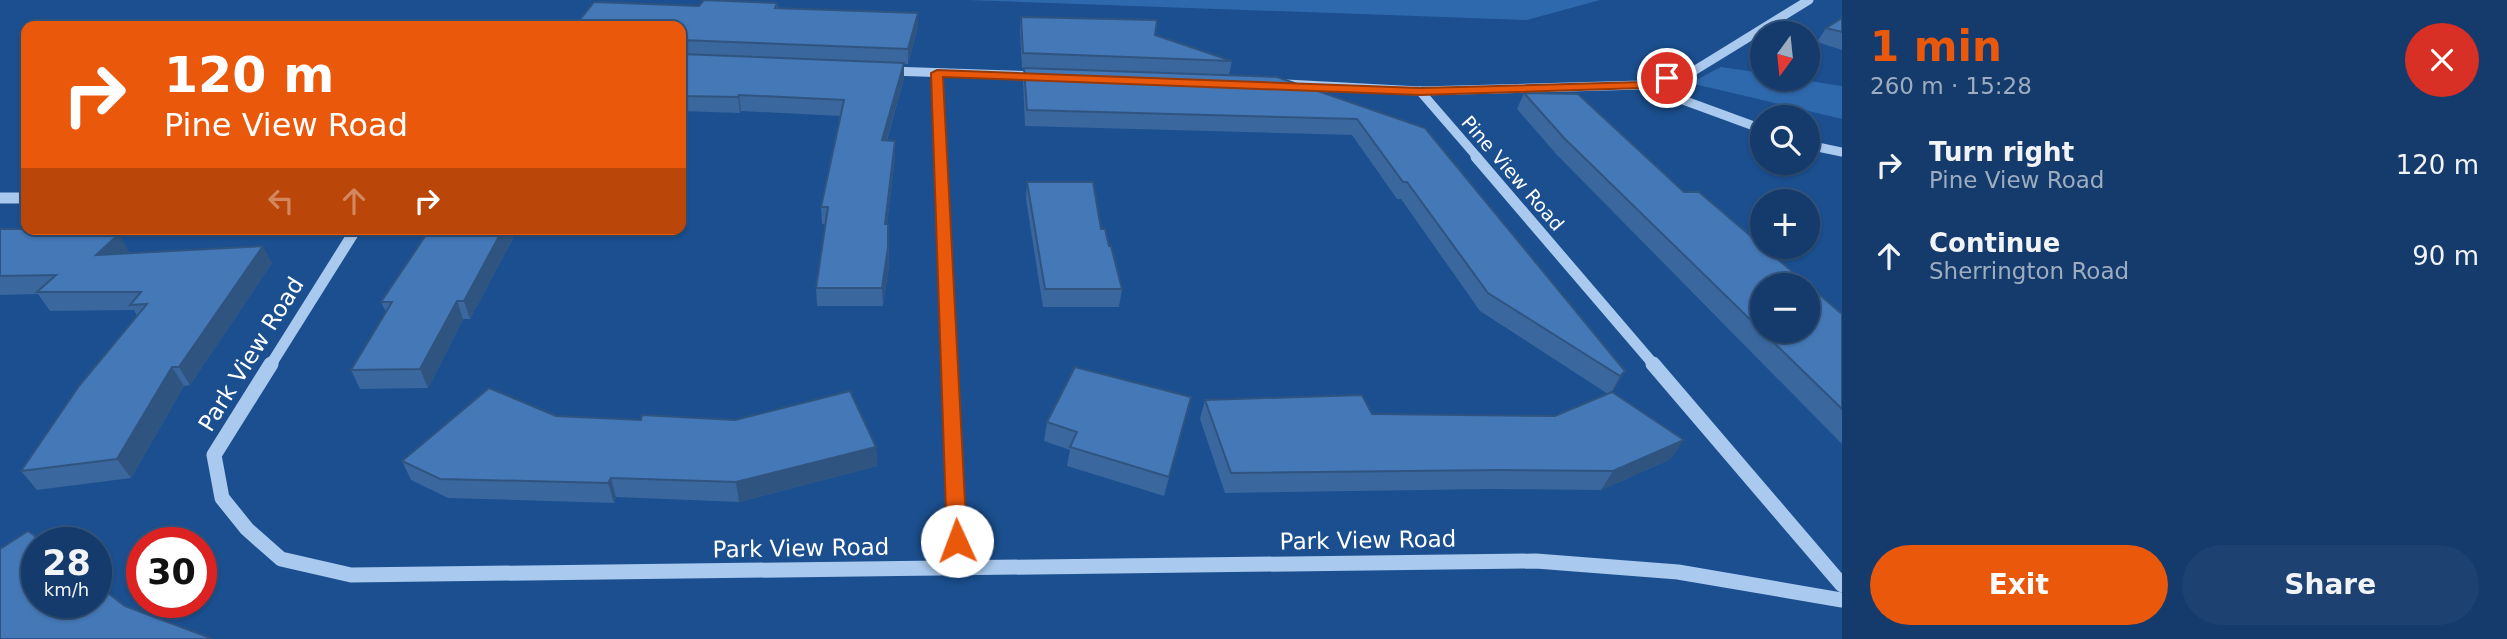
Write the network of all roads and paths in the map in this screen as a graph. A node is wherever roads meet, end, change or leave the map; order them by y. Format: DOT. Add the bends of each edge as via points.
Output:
graph roads {
  1 [pos="1809,0"];
  2 [pos="883,71"];
  3 [pos="937,73"];
  4 [pos="1047,77"];
  5 [pos="1267,84"];
  6 [pos="1642,85"];
  7 [pos="1420,91"];
  8 [pos="1750,125"];
  9 [pos="1820,147"];
  10 [pos="1842,152"];
  11 [pos="0,198"];
  12 [pos="21,198"];
  13 [pos="352,235"];
  14 [pos="958,569"];
  15 [pos="1842,584"];
  16 [pos="1842,600"];
  1 -- 6 [label="street" via="1692,72"];
  2 -- 3 [label="street"];
  3 -- 4 [label="street"];
  3 -- 14 [label="street"];
  5 -- 7 [label="street"];
  6 -- 7 [label="street"];
  6 -- 8 [label="street"];
  7 -- 15 [label="street, Pine View Road"];
  9 -- 10 [label="street"];
  11 -- 12 [label="street"];
  13 -- 14 [label="street, Park View Road" via="214,455 222,498 247,529 281,559 351,575"];
  14 -- 16 [label="street, Park View Road" via="1536,561 1678,572"];
}
